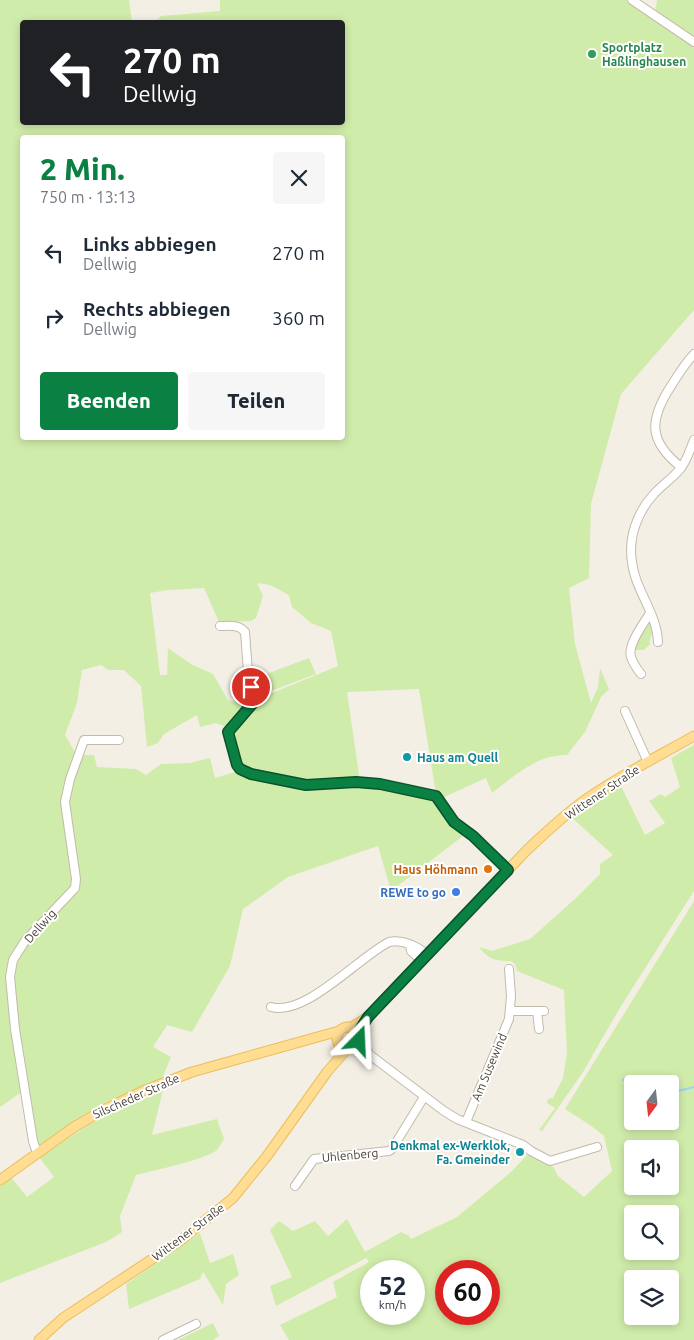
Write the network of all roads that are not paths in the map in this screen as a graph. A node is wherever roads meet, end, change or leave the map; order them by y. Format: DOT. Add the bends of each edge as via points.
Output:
graph roads {
  1 [pos="632,0"];
  2 [pos="694,42"];
  3 [pos="694,354"];
  4 [pos="694,440"];
  5 [pos="681,468"];
  6 [pos="650,613"];
  7 [pos="220,626"];
  8 [pos="658,642"];
  9 [pos="641,674"];
  10 [pos="625,711"];
  11 [pos="694,736"];
  12 [pos="119,740"];
  13 [pos="648,762"];
  14 [pos="508,870"];
  15 [pos="424,957"];
  16 [pos="509,969"];
  17 [pos="271,1007"];
  18 [pos="511,1012"];
  19 [pos="539,1029"];
  20 [pos="339,1031"];
  21 [pos="317,1038"];
  22 [pos="354,1040"];
  23 [pos="338,1042"];
  24 [pos="327,1072"];
  25 [pos="424,1097"];
  26 [pos="466,1122"];
  27 [pos="597,1147"];
  28 [pos="37,1153"];
  29 [pos="0,1180"];
  30 [pos="295,1186"];
  31 [pos="196,1324"];
  32 [pos="39,1340"];
  33 [pos="163,1340"];
  1 -- 2 [label="street"];
  3 -- 5 [label="street" via="666,394 656,421 660,445"];
  4 -- 5 [label="street"];
  5 -- 6 [label="street" via="642,509 631,540 634,574"];
  6 -- 8 [label="street"];
  6 -- 9 [label="street" via="630,651"];
  7 -- 14 [label="street" via="236,626 245,632 254,701 228,732 240,769 300,784 380,784 436,796 454,822"];
  10 -- 13 [label="street, Wittener Straße"];
  11 -- 13 [label="main road, Wittener Straße"];
  12 -- 28 [label="street, Dellwig" via="84,740 70,779 66,802 76,888 25,941 13,960 10,976 13,1013"];
  13 -- 14 [label="main road, Wittener Straße" via="572,810"];
  14 -- 15 [label="main road, Wittener Straße"];
  15 -- 17 [label="street" via="417,947 398,941 389,942 320,992 295,1004"];
  15 -- 22 [label="main road, Wittener Straße" via="368,1017"];
  16 -- 18 [label="street, Am Susewind"];
  18 -- 19 [label="street" via="540,1011"];
  18 -- 26 [label="street, Am Susewind"];
  20 -- 21 [label="main road, Silscheder Straße"];
  20 -- 22 [label="main road, Silscheder Straße" via="345,1027"];
  20 -- 23 [label="main road, Wittener Straße"];
  21 -- 23 [label="main road, Silscheder Straße"];
  21 -- 28 [label="main road, Silscheder Straße" via="192,1072 160,1084 86,1119"];
  22 -- 23 [label="main road" via="342,1047"];
  22 -- 24 [label="main road, Wittener Straße"];
  22 -- 25 [label="street"];
  23 -- 24 [label="main road, Wittener Straße"];
  24 -- 32 [label="main road, Wittener Straße" via="252,1175 222,1208 181,1240 62,1318"];
  25 -- 26 [label="street"];
  25 -- 30 [label="street, Uhlenberg" via="392,1149 314,1159"];
  26 -- 27 [label="street" via="522,1145 550,1161"];
  28 -- 29 [label="main road, Silscheder Straße"];
  31 -- 33 [label="street"];
}
